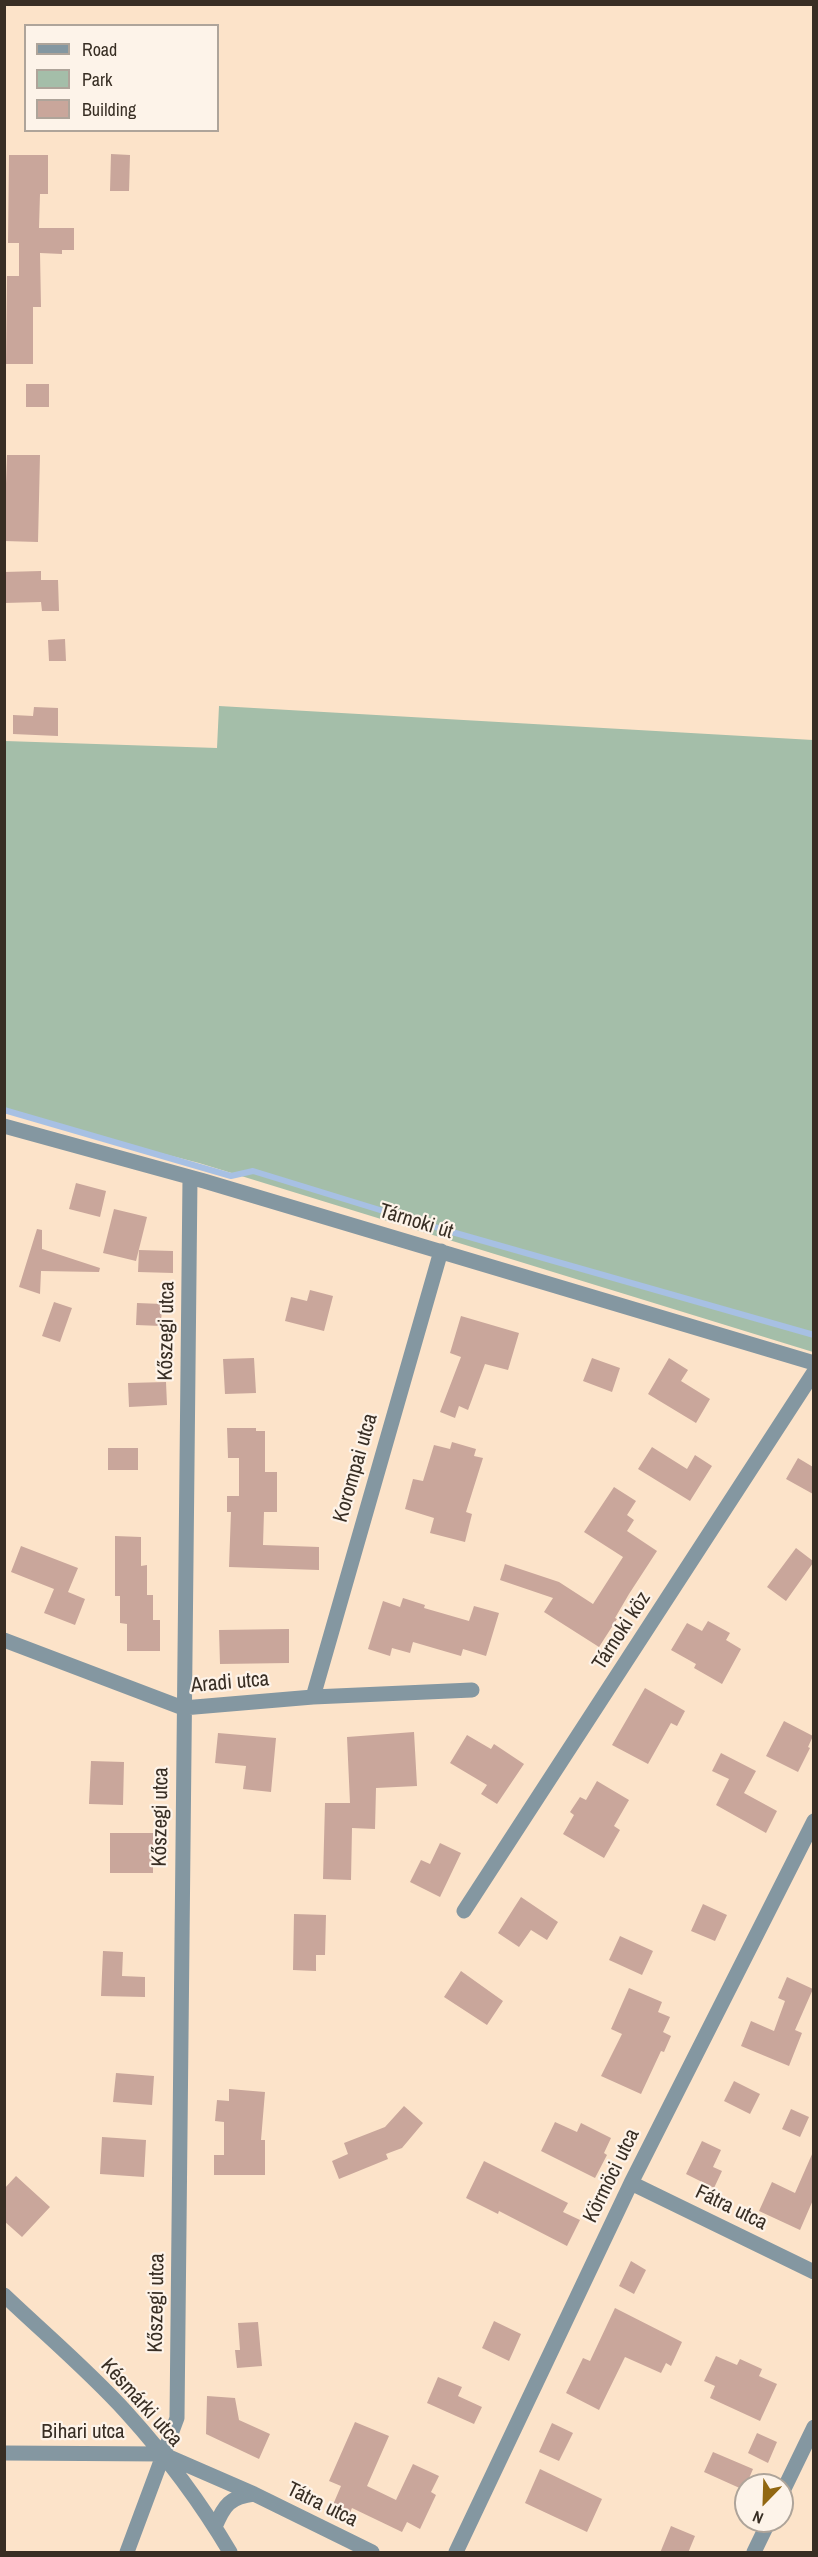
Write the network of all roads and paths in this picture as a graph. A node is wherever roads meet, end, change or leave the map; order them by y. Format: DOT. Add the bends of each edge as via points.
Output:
graph roads {
  1 [pos="4,1126"];
  2 [pos="190,1178"];
  3 [pos="441,1251"];
  4 [pos="813,1363"];
  5 [pos="813,1372"];
  6 [pos="4,1640"];
  7 [pos="472,1690"];
  8 [pos="313,1697"];
  9 [pos="183,1708"];
  10 [pos="813,1821"];
  11 [pos="464,1911"];
  12 [pos="631,2182"];
  13 [pos="813,2272"];
  14 [pos="4,2295"];
  15 [pos="813,2427"];
  16 [pos="4,2453"];
  17 [pos="162,2454"];
  18 [pos="791,2473"];
  19 [pos="254,2494"];
  20 [pos="215,2527"];
  21 [pos="763,2533"];
  22 [pos="127,2551"];
  23 [pos="230,2553"];
  24 [pos="372,2553"];
  25 [pos="456,2553"];
  26 [pos="754,2553"];
  1 -- 2 [label="street, Tárnoki út"];
  2 -- 3 [label="street, Tárnoki út"];
  2 -- 9 [label="street, Kőszegi utca"];
  3 -- 4 [label="street, Tárnoki út"];
  3 -- 8 [label="street, Korompai utca"];
  5 -- 11 [label="street, Tárnoki köz"];
  6 -- 9 [label="street, Aradi utca"];
  7 -- 8 [label="street, Aradi utca"];
  8 -- 9 [label="street, Aradi utca"];
  9 -- 17 [label="street, Kőszegi utca" via="177,2418"];
  10 -- 12 [label="street, Körmöci utca"];
  12 -- 13 [label="street, Fátra utca"];
  12 -- 25 [label="street, Körmöci utca"];
  14 -- 17 [label="street, Késmárki utca" via="126,2412"];
  15 -- 18 [label="street"];
  16 -- 17 [label="street, Bihari utca"];
  17 -- 19 [label="street, Tátra utca"];
  17 -- 20 [label="street, Késmárki utca"];
  17 -- 22 [label="street, Kőszegi utca"];
  19 -- 20 [label="street, Tátra utca" via="236,2496 222,2510"];
  19 -- 24 [label="street, Tátra utca"];
  20 -- 23 [label="street, Késmárki utca"];
  21 -- 26 [label="street"];
}
